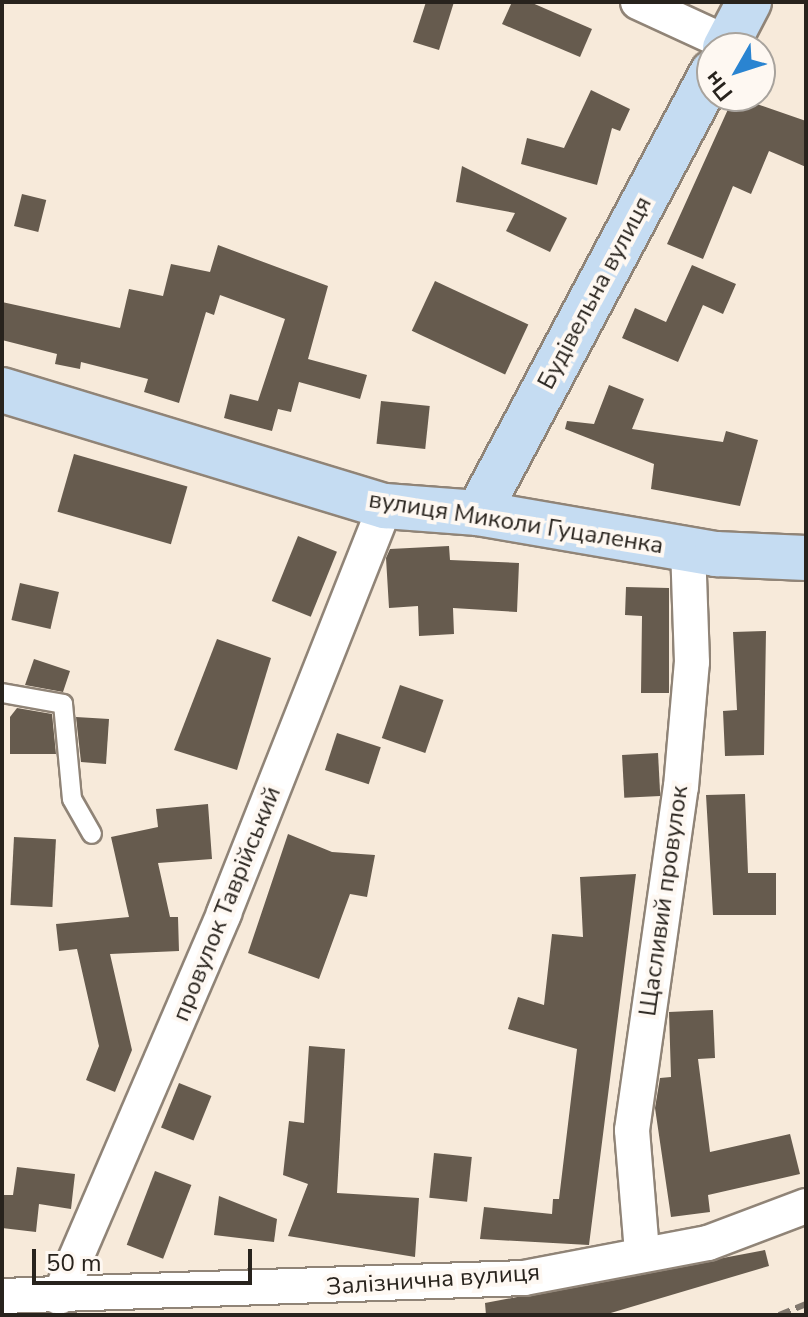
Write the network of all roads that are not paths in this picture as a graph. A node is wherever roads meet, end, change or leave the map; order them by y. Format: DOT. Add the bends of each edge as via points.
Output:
graph roads {
  1 [pos="638,2"];
  2 [pos="749,2"];
  3 [pos="733,32"];
  4 [pos="696,39"];
  5 [pos="696,102"];
  6 [pos="2,390"];
  7 [pos="385,506"];
  8 [pos="478,513"];
  9 [pos="688,550"];
  10 [pos="806,558"];
  11 [pos="2,693"];
  12 [pos="92,834"];
  13 [pos="806,1206"];
  14 [pos="642,1252"];
  15 [pos="2,1296"];
  16 [pos="59,1297"];
  1 -- 4 [label="street"];
  2 -- 3 [label="street, Будівельна вулиця"];
  5 -- 8 [label="street, Будівельна вулиця"];
  6 -- 7 [label="street, вулиця Миколи Гуцаленка"];
  7 -- 8 [label="street, вулиця Миколи Гуцаленка"];
  7 -- 16 [label="street, провулок Таврійський" via="224,913"];
  8 -- 9 [label="street, вулиця Миколи Гуцаленка"];
  9 -- 10 [label="street, вулиця Миколи Гуцаленка"];
  9 -- 14 [label="street, Щасливий провулок" via="692,662 681,787 632,1130"];
  11 -- 12 [label="lane" via="63,704 72,799"];
  13 -- 14 [label="street, Залізнична вулиця" via="708,1243"];
  14 -- 16 [label="street, Залізнична вулиця" via="524,1278"];
  15 -- 16 [label="street, Залізнична вулиця"];
}
